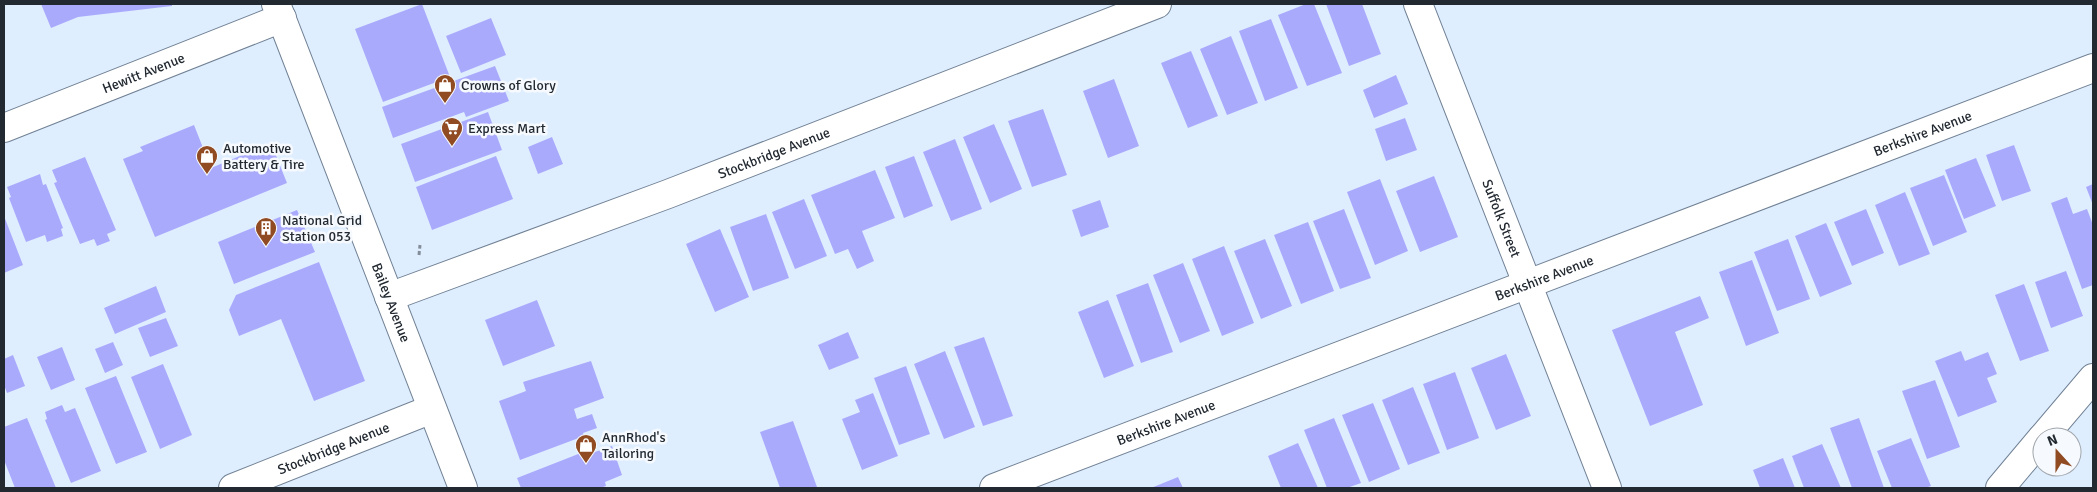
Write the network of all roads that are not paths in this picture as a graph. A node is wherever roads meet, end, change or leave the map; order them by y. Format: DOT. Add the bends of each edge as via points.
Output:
graph roads {
  1 [pos="1157,4"];
  2 [pos="1418,4"];
  3 [pos="279,11"];
  4 [pos="2093,68"];
  5 [pos="4,128"];
  6 [pos="1526,284"];
  7 [pos="389,297"];
  8 [pos="2093,378"];
  9 [pos="432,408"];
  10 [pos="2052,427"];
  11 [pos="2032,451"];
  12 [pos="233,488"];
  13 [pos="462,488"];
  14 [pos="994,488"];
  15 [pos="1607,488"];
  16 [pos="2000,488"];
  1 -- 7 [label="street, Stockbridge Avenue" via="678,191"];
  2 -- 6 [label="street, Suffolk Street"];
  3 -- 5 [label="street, Hewitt Avenue"];
  3 -- 7 [label="street, Bailey Avenue"];
  4 -- 6 [label="street, Berkshire Avenue"];
  6 -- 14 [label="street, Berkshire Avenue"];
  6 -- 15 [label="street, Suffolk Street"];
  7 -- 9 [label="street, Bailey Avenue"];
  8 -- 10 [label="street"];
  9 -- 12 [label="street, Stockbridge Avenue"];
  9 -- 13 [label="street, Bailey Avenue"];
  11 -- 16 [label="street"];
}
